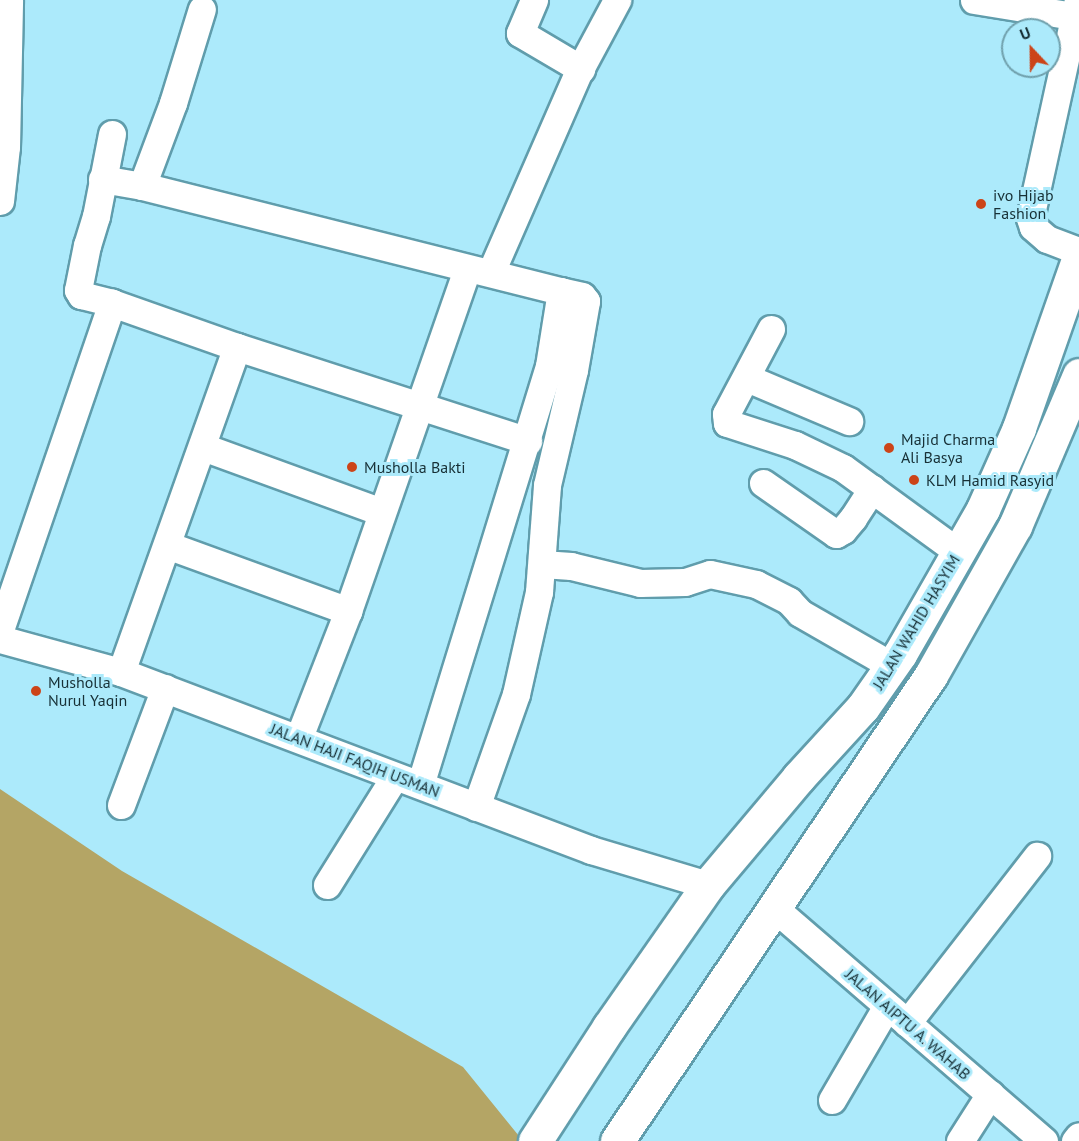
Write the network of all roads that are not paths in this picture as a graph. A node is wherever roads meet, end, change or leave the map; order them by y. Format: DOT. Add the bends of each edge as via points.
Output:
graph roads {
  1 [pos="9,0"];
  2 [pos="534,0"];
  3 [pos="617,0"];
  4 [pos="974,0"];
  5 [pos="202,9"];
  6 [pos="1077,11"];
  7 [pos="581,69"];
  8 [pos="112,134"];
  9 [pos="102,179"];
  10 [pos="142,186"];
  11 [pos="0,201"];
  12 [pos="1079,251"];
  13 [pos="1079,257"];
  14 [pos="491,272"];
  15 [pos="464,278"];
  16 [pos="112,303"];
  17 [pos="771,329"];
  18 [pos="237,347"];
  19 [pos="562,368"];
  20 [pos="1079,375"];
  21 [pos="747,378"];
  22 [pos="418,406"];
  23 [pos="849,422"];
  24 [pos="1019,428"];
  25 [pos="528,441"];
  26 [pos="1052,441"];
  27 [pos="203,447"];
  28 [pos="763,483"];
  29 [pos="872,489"];
  30 [pos="382,512"];
  31 [pos="167,545"];
  32 [pos="958,552"];
  33 [pos="542,564"];
  34 [pos="348,611"];
  35 [pos="0,630"];
  36 [pos="0,639"];
  37 [pos="892,666"];
  38 [pos="121,672"];
  39 [pos="165,688"];
  40 [pos="299,737"];
  41 [pos="407,780"];
  42 [pos="121,805"];
  43 [pos="476,807"];
  44 [pos="1037,856"];
  45 [pos="327,885"];
  46 [pos="708,885"];
  47 [pos="773,907"];
  48 [pos="887,1006"];
  49 [pos="907,1023"];
  50 [pos="990,1094"];
  51 [pos="832,1100"];
  52 [pos="1079,1136"];
  53 [pos="535,1141"];
  54 [pos="617,1141"];
  55 [pos="960,1141"];
  56 [pos="1044,1141"];
  57 [pos="1075,1141"];
  1 -- 11 [label="street" via="6,147"];
  2 -- 7 [label="street" via="520,33"];
  3 -- 7 [label="street"];
  4 -- 6 [label="street"];
  5 -- 10 [label="street"];
  6 -- 12 [label="street" via="1030,218 1033,227 1047,239"];
  7 -- 14 [label="street"];
  8 -- 9 [label="street"];
  9 -- 10 [label="street"];
  9 -- 16 [label="street" via="78,292"];
  10 -- 14 [label="street"];
  13 -- 24 [label="highway, JALAN WAHID HASYIM"];
  14 -- 19 [label="street" via="561,291"];
  15 -- 22 [label="street"];
  16 -- 18 [label="street"];
  16 -- 35 [label="street"];
  17 -- 21 [label="street"];
  18 -- 22 [label="street"];
  18 -- 27 [label="street"];
  19 -- 25 [label="street"];
  19 -- 33 [label="street" via="547,485"];
  20 -- 26 [label="highway"];
  21 -- 23 [label="street"];
  21 -- 29 [label="street" via="726,414 730,426 822,456"];
  22 -- 25 [label="street"];
  22 -- 30 [label="street"];
  24 -- 26 [label="highway"];
  24 -- 32 [label="highway, JALAN WAHID HASYIM" via="983,509"];
  25 -- 41 [label="street"];
  26 -- 47 [label="highway" via="1015,526 931,675 834,823"];
  27 -- 30 [label="street"];
  27 -- 31 [label="street"];
  28 -- 29 [label="street" via="836,534 853,518"];
  29 -- 32 [label="street"];
  30 -- 34 [label="street"];
  31 -- 34 [label="street"];
  31 -- 38 [label="street"];
  32 -- 37 [label="highway, JALAN WAHID HASYIM"];
  33 -- 37 [label="street" via="571,566 640,583 685,582 710,574 756,584"];
  33 -- 43 [label="street" via="533,625 516,694"];
  34 -- 40 [label="street"];
  36 -- 38 [label="street, JALAN HAJI FAQIH USMAN"];
  37 -- 46 [label="highway, JALAN WAHID HASYIM" via="863,707"];
  38 -- 39 [label="street, JALAN HAJI FAQIH USMAN"];
  39 -- 40 [label="street, JALAN HAJI FAQIH USMAN"];
  39 -- 42 [label="street"];
  40 -- 41 [label="street, JALAN HAJI FAQIH USMAN"];
  41 -- 43 [label="street, JALAN HAJI FAQIH USMAN"];
  41 -- 45 [label="street"];
  43 -- 46 [label="street, JALAN HAJI FAQIH USMAN" via="601,853"];
  44 -- 49 [label="street"];
  46 -- 53 [label="highway, JALAN WAHID HASYIM"];
  47 -- 48 [label="street, JALAN AIPTU A. WAHAB"];
  47 -- 54 [label="highway"];
  48 -- 49 [label="street, JALAN AIPTU A. WAHAB"];
  48 -- 51 [label="street"];
  49 -- 50 [label="street, JALAN AIPTU A. WAHAB"];
  50 -- 55 [label="street"];
  50 -- 56 [label="street, JALAN AIPTU A. WAHAB"];
  52 -- 57 [label="street"];
}
